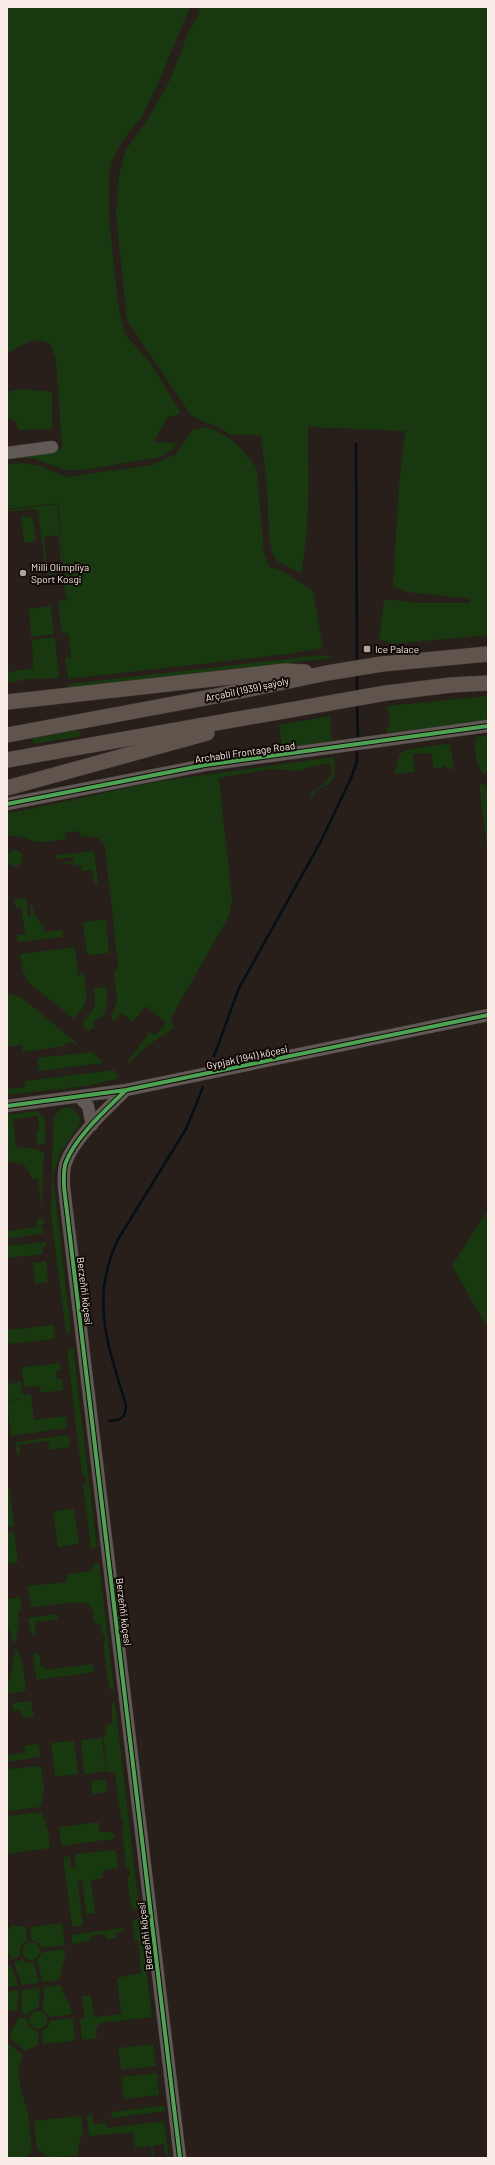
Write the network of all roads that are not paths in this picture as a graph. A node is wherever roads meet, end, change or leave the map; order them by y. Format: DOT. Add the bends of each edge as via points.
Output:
graph roads {
  1 [pos="52,447"];
  2 [pos="7,453"];
  3 [pos="488,654"];
  4 [pos="325,673"];
  5 [pos="488,683"];
  6 [pos="7,702"];
  7 [pos="327,703"];
  8 [pos="488,726"];
  9 [pos="7,735"];
  10 [pos="7,760"];
  11 [pos="7,788"];
  12 [pos="7,804"];
  13 [pos="488,1015"];
  14 [pos="126,1090"];
  15 [pos="79,1097"];
  16 [pos="7,1106"];
  17 [pos="92,1126"];
  18 [pos="180,2158"];
  1 -- 2 [label="street"];
  3 -- 4 [label="main road, Arçabil (1939) şaýoly" via="382,664"];
  4 -- 6 [label="main road" via="285,671"];
  4 -- 9 [label="main road, Arçabil (1939) şaýoly" via="208,698"];
  5 -- 7 [label="main road" via="386,693"];
  7 -- 10 [label="main road"];
  7 -- 11 [label="main road"];
  8 -- 12 [label="street, Archabil Frontage Road" via="205,765"];
  13 -- 14 [label="street, Gypjak (1941) köçesi"];
  14 -- 15 [label="street, Gypjak (1941) köçesi"];
  14 -- 17 [label="street, Berzeňňi köçesi"];
  15 -- 16 [label="street, Gypjak (1941) köçesi"];
  15 -- 17 [label="street" via="88,1106"];
  17 -- 18 [label="street, Berzeňňi köçesi" via="66,1162 65,1196"];
}
